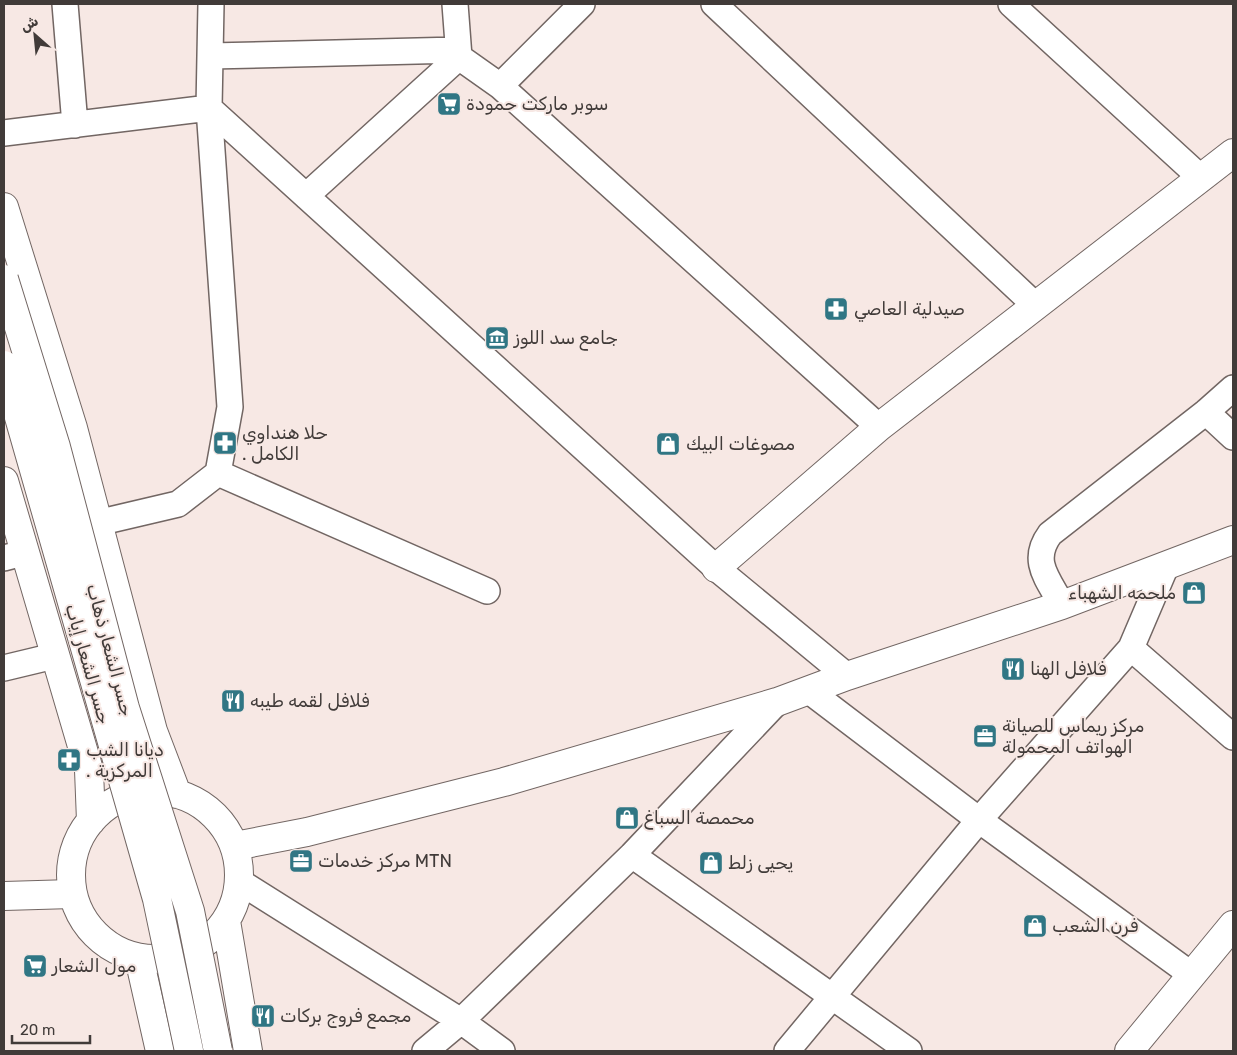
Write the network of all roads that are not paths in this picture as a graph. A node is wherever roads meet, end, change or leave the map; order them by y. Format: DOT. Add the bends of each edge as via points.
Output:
graph roads {
  1 [pos="65,4"];
  2 [pos="211,4"];
  3 [pos="455,4"];
  4 [pos="582,4"];
  5 [pos="714,4"];
  6 [pos="1011,4"];
  7 [pos="458,53"];
  8 [pos="210,56"];
  9 [pos="500,86"];
  10 [pos="209,108"];
  11 [pos="75,124"];
  12 [pos="4,133"];
  13 [pos="1233,153"];
  14 [pos="1201,178"];
  15 [pos="306,196"];
  16 [pos="4,207"];
  17 [pos="4,279"];
  18 [pos="1036,306"];
  19 [pos="4,365"];
  20 [pos="1233,388"];
  21 [pos="1206,412"];
  22 [pos="879,428"];
  23 [pos="1233,437"];
  24 [pos="218,473"];
  25 [pos="4,481"];
  26 [pos="97,523"];
  27 [pos="1233,540"];
  28 [pos="13,555"];
  29 [pos="1166,566"];
  30 [pos="716,568"];
  31 [pos="487,591"];
  32 [pos="1062,605"];
  33 [pos="1131,648"];
  34 [pos="54,656"];
  35 [pos="4,668"];
  36 [pos="847,676"];
  37 [pos="808,690"];
  38 [pos="777,702"];
  39 [pos="1233,737"];
  40 [pos="177,794"];
  41 [pos="979,820"];
  42 [pos="91,821"];
  43 [pos="235,846"];
  44 [pos="632,856"];
  45 [pos="240,882"];
  46 [pos="72,894"];
  47 [pos="4,896"];
  48 [pos="226,921"];
  49 [pos="1233,925"];
  50 [pos="139,958"];
  51 [pos="1192,975"];
  52 [pos="832,997"];
  53 [pos="461,1022"];
  54 [pos="160,1051"];
  55 [pos="189,1051"];
  56 [pos="218,1051"];
  57 [pos="248,1051"];
  58 [pos="425,1051"];
  59 [pos="502,1051"];
  60 [pos="787,1051"];
  61 [pos="908,1051"];
  62 [pos="1129,1051"];
  1 -- 11 [label="street"];
  2 -- 8 [label="street"];
  3 -- 7 [label="street"];
  4 -- 9 [label="street"];
  5 -- 18 [label="street"];
  6 -- 14 [label="street"];
  7 -- 8 [label="street"];
  7 -- 9 [label="street"];
  7 -- 15 [label="street"];
  8 -- 10 [label="street"];
  9 -- 22 [label="street"];
  10 -- 11 [label="street"];
  10 -- 15 [label="street"];
  10 -- 24 [label="street" via="230,407"];
  11 -- 12 [label="street"];
  13 -- 14 [label="main road"];
  14 -- 18 [label="main road"];
  15 -- 30 [label="street"];
  16 -- 26 [label="main road" via="73,428"];
  17 -- 56 [label="main road, جسر الشعار ذهاب, bridge" via="56,447 125,708 190,911"];
  18 -- 22 [label="main road"];
  19 -- 55 [label="main road, جسر الشعار إياب, bridge" via="157,899"];
  20 -- 21 [label="street"];
  21 -- 23 [label="street"];
  21 -- 32 [label="street" via="1050,534 1042,544 1039,556 1043,571"];
  22 -- 30 [label="main road"];
  24 -- 26 [label="street" via="178,504"];
  24 -- 31 [label="street"];
  25 -- 28 [label="main road"];
  26 -- 40 [label="main road" via="153,731"];
  27 -- 29 [label="main road"];
  28 -- 34 [label="main road"];
  29 -- 32 [label="main road"];
  29 -- 33 [label="street"];
  30 -- 36 [label="street"];
  32 -- 36 [label="main road"];
  33 -- 39 [label="street"];
  33 -- 41 [label="street"];
  34 -- 35 [label="street"];
  34 -- 42 [label="main road" via="89,770"];
  36 -- 37 [label="main road"];
  37 -- 38 [label="main road"];
  37 -- 41 [label="street"];
  38 -- 43 [label="main road" via="504,782 307,832"];
  38 -- 44 [label="street"];
  40 -- 42 [label="main road" via="158,791 121,798"];
  40 -- 43 [label="main road" via="196,801 212,813 226,828"];
  41 -- 51 [label="street"];
  41 -- 52 [label="street"];
  42 -- 46 [label="main road" via="73,856"];
  43 -- 45 [label="main road"];
  44 -- 52 [label="street"];
  44 -- 53 [label="street"];
  45 -- 48 [label="main road" via="236,902"];
  45 -- 53 [label="street"];
  46 -- 47 [label="main road"];
  46 -- 50 [label="main road" via="82,917 96,936 116,950"];
  48 -- 50 [label="main road" via="203,945 188,953 155,960"];
  48 -- 57 [label="main road"];
  49 -- 51 [label="main road"];
  50 -- 54 [label="main road"];
  51 -- 62 [label="main road"];
  52 -- 60 [label="street"];
  52 -- 61 [label="street"];
  53 -- 58 [label="street"];
  53 -- 59 [label="street"];
}
